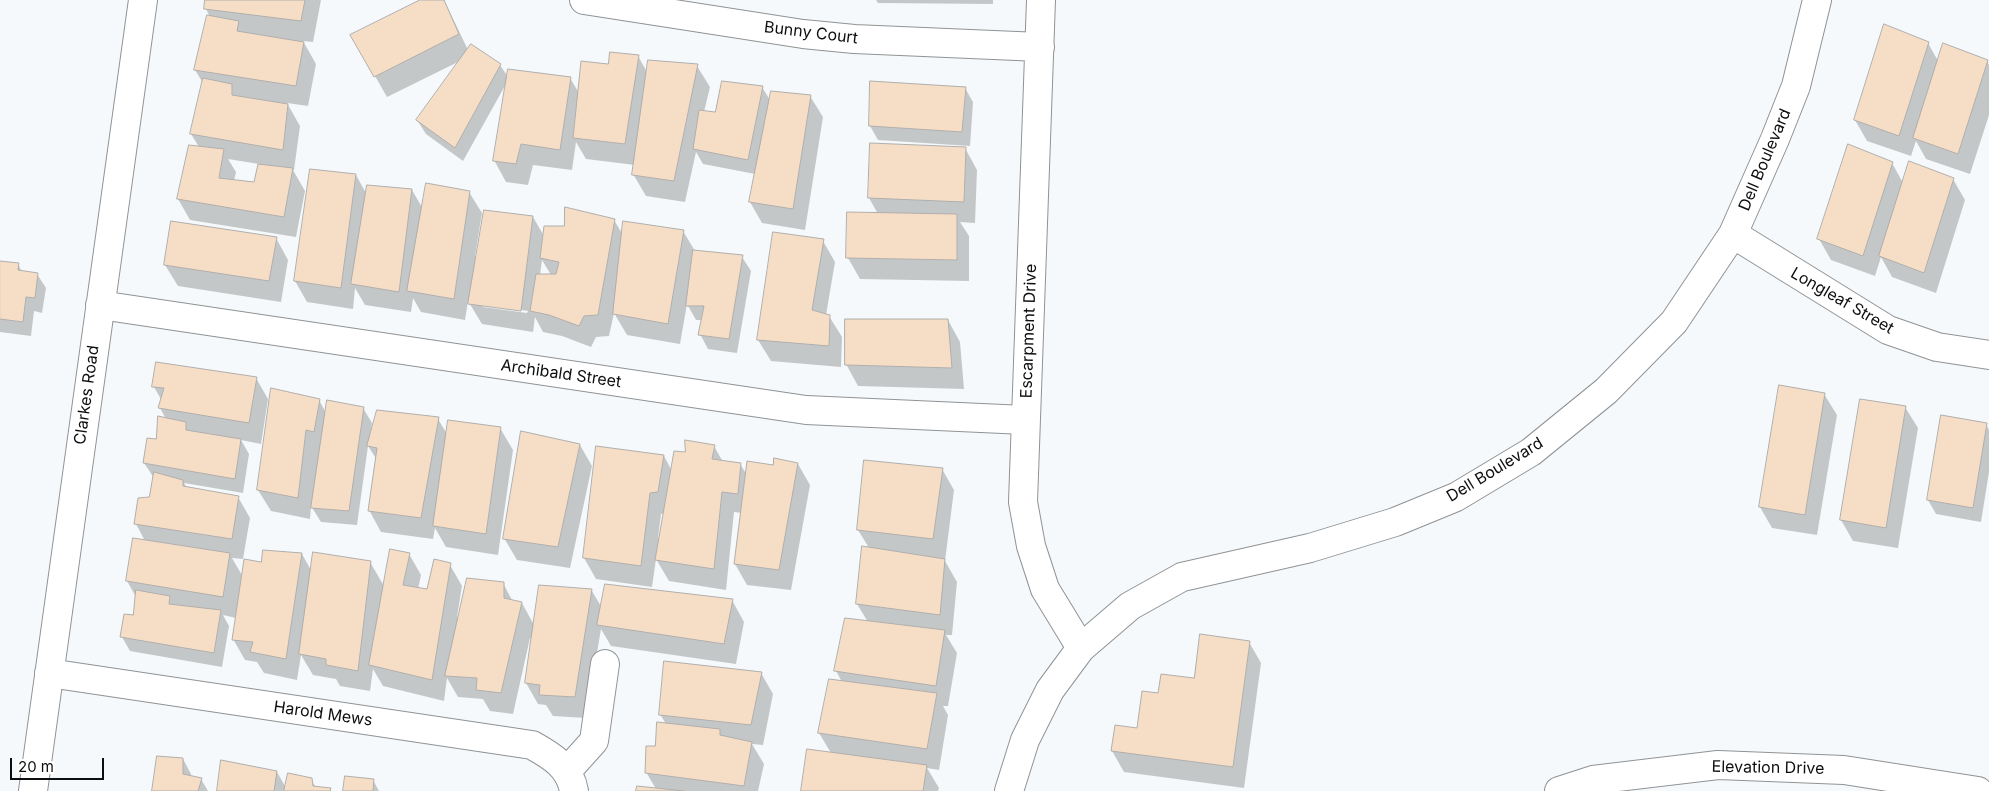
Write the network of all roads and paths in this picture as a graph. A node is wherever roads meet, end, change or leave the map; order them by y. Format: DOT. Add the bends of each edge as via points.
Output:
graph roads {
  1 [pos="142,0"];
  2 [pos="584,0"];
  3 [pos="1041,0"];
  4 [pos="1817,0"];
  5 [pos="1040,47"];
  6 [pos="1733,234"];
  7 [pos="100,305"];
  8 [pos="1989,355"];
  9 [pos="1025,420"];
  10 [pos="1081,648"];
  11 [pos="605,664"];
  12 [pos="49,673"];
  13 [pos="571,781"];
  14 [pos="33,791"];
  15 [pos="1010,791"];
  16 [pos="1559,791"];
  17 [pos="1978,791"];
  1 -- 7 [label="street, Clarkes Road"];
  2 -- 5 [label="street, Bunny Court" via="803,34"];
  3 -- 5 [label="street, Escarpment Drive"];
  4 -- 6 [label="street, Dell Boulevard" via="1796,86"];
  5 -- 9 [label="street, Escarpment Drive"];
  6 -- 8 [label="street, Longleaf Street" via="1888,330 1937,347"];
  6 -- 10 [label="street, Dell Boulevard" via="1674,322 1606,390 1531,452 1456,497 1396,522 1310,548 1182,577 1130,606"];
  7 -- 9 [label="street, Archibald Street" via="806,410"];
  7 -- 12 [label="street, Clarkes Road"];
  9 -- 10 [label="street, Escarpment Drive" via="1023,502 1031,546 1045,589"];
  10 -- 15 [label="street, Dell Boulevard" via="1050,690 1025,740"];
  11 -- 13 [label="street" via="594,741"];
  12 -- 13 [label="street, Harold Mews" via="532,745 551,756"];
  12 -- 14 [label="street, Clarkes Road"];
  16 -- 17 [label="street, Elevation Drive" via="1593,780 1718,765 1844,770"];
}
